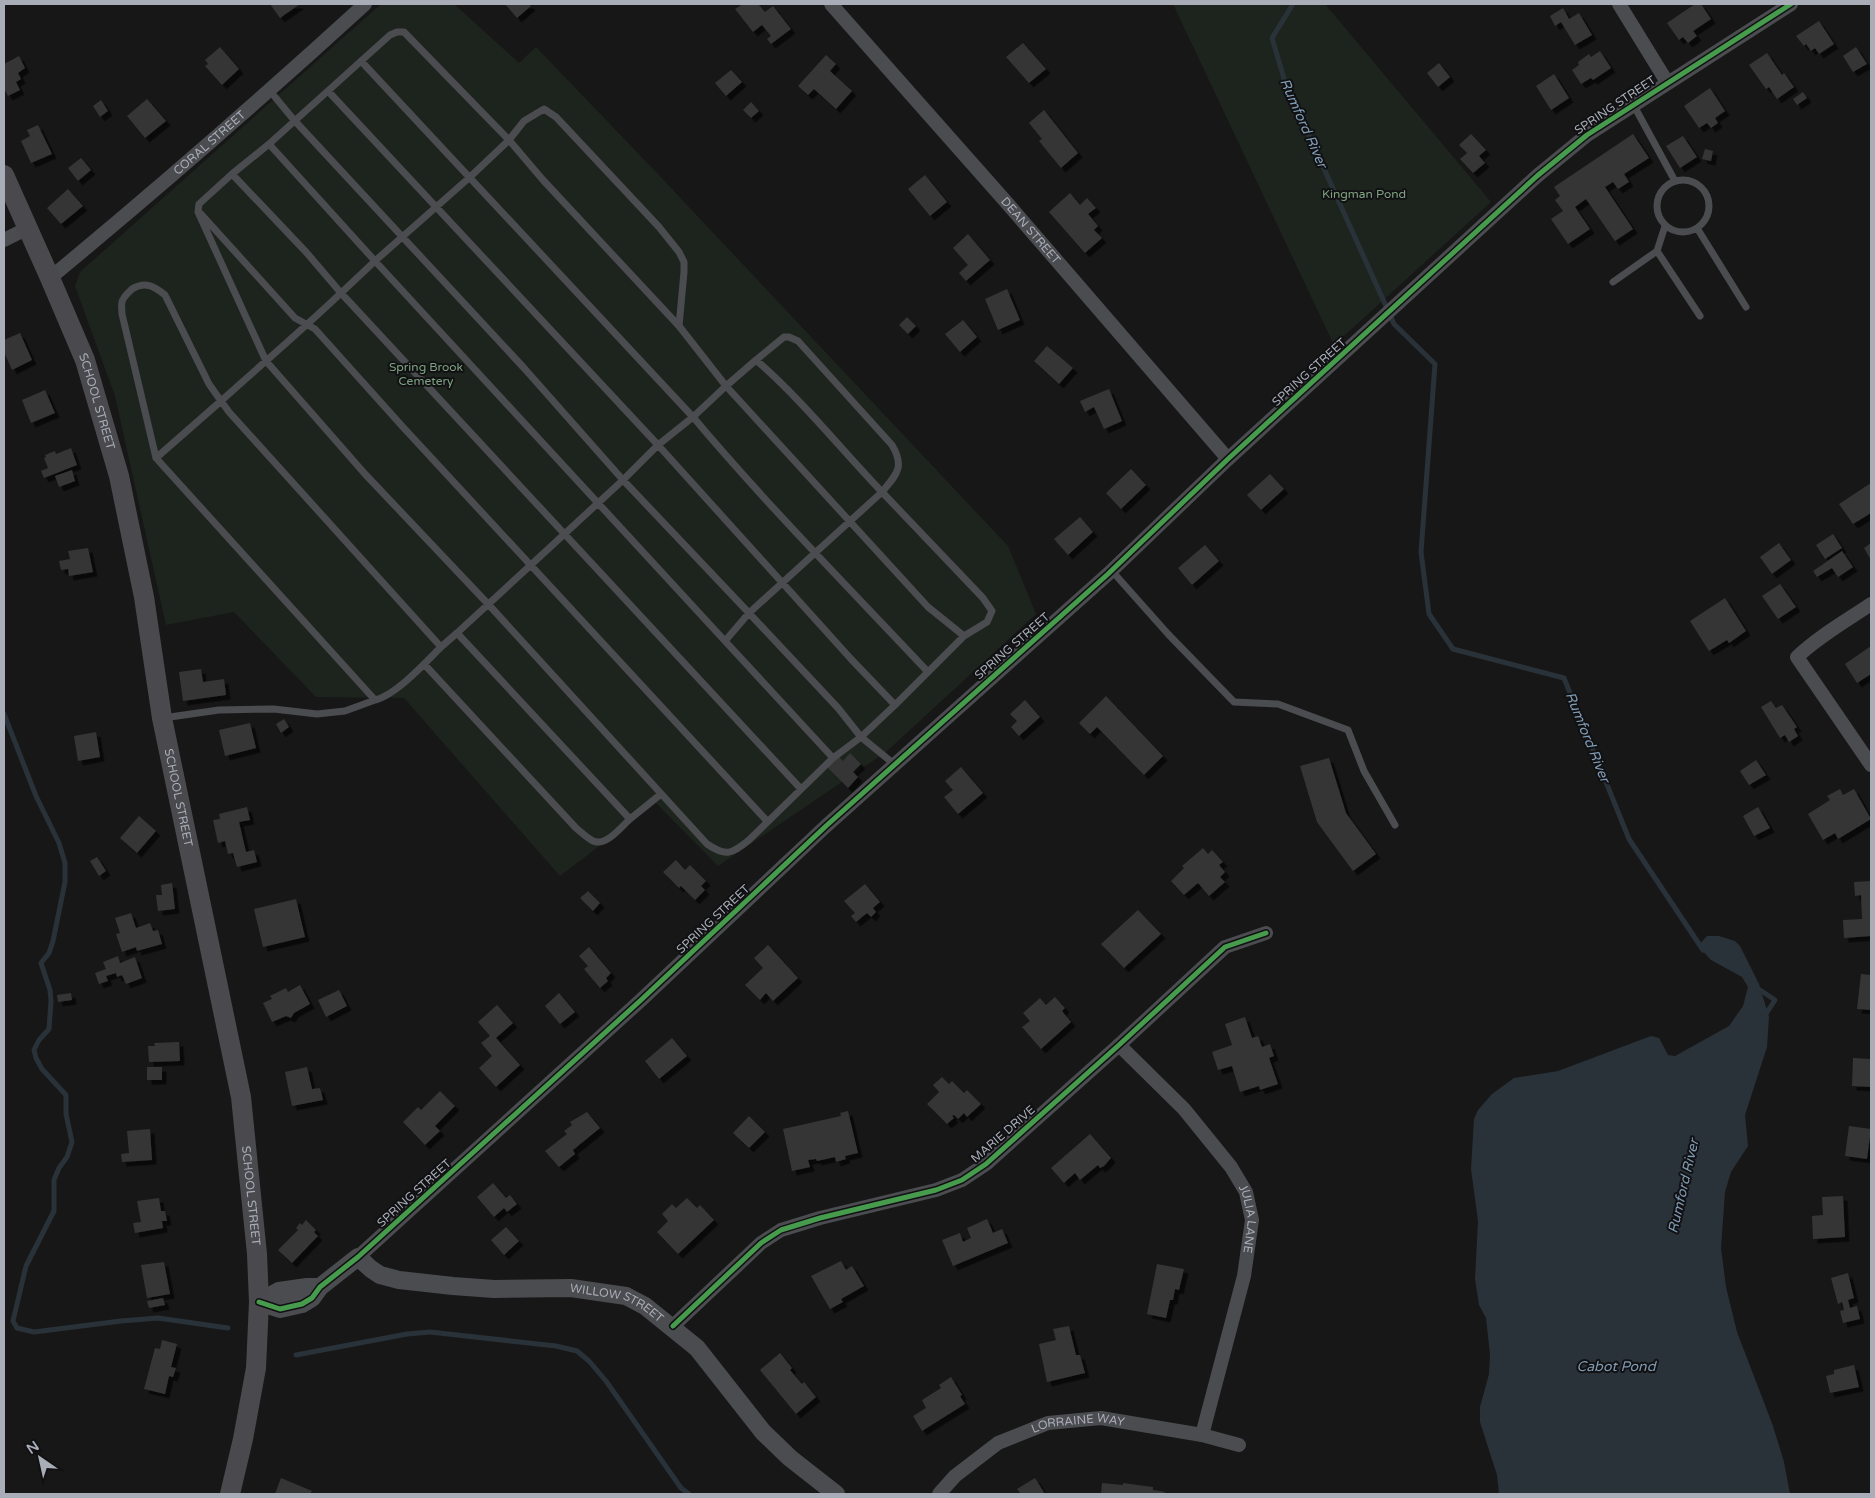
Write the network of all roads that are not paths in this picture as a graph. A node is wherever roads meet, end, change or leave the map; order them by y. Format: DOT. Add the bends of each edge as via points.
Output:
graph roads {
  1 [pos="365,4"];
  2 [pos="831,4"];
  3 [pos="1619,4"];
  4 [pos="1792,4"];
  5 [pos="361,61"];
  6 [pos="1667,82"];
  7 [pos="270,91"];
  8 [pos="328,91"];
  9 [pos="1633,104"];
  10 [pos="294,120"];
  11 [pos="508,140"];
  12 [pos="269,144"];
  13 [pos="232,174"];
  14 [pos="4,175"];
  15 [pos="470,177"];
  16 [pos="1675,180"];
  17 [pos="435,206"];
  18 [pos="198,212"];
  19 [pos="1665,226"];
  20 [pos="28,228"];
  21 [pos="1697,228"];
  22 [pos="401,236"];
  23 [pos="4,240"];
  24 [pos="1657,251"];
  25 [pos="375,261"];
  26 [pos="50,278"];
  27 [pos="1613,282"];
  28 [pos="341,293"];
  29 [pos="1746,307"];
  30 [pos="1700,316"];
  31 [pos="307,325"];
  32 [pos="679,326"];
  33 [pos="756,360"];
  34 [pos="266,361"];
  35 [pos="726,386"];
  36 [pos="221,401"];
  37 [pos="693,417"];
  38 [pos="658,445"];
  39 [pos="156,458"];
  40 [pos="1228,459"];
  41 [pos="624,480"];
  42 [pos="882,492"];
  43 [pos="599,502"];
  44 [pos="850,522"];
  45 [pos="564,534"];
  46 [pos="815,552"];
  47 [pos="532,565"];
  48 [pos="1112,571"];
  49 [pos="783,582"];
  50 [pos="1871,604"];
  51 [pos="490,605"];
  52 [pos="750,613"];
  53 [pos="457,633"];
  54 [pos="964,636"];
  55 [pos="725,641"];
  56 [pos="441,647"];
  57 [pos="424,664"];
  58 [pos="928,672"];
  59 [pos="375,700"];
  60 [pos="894,705"];
  61 [pos="162,718"];
  62 [pos="861,737"];
  63 [pos="833,758"];
  64 [pos="894,764"];
  65 [pos="1871,765"];
  66 [pos="801,790"];
  67 [pos="662,794"];
  68 [pos="630,819"];
  69 [pos="768,821"];
  70 [pos="1395,826"];
  71 [pos="1266,933"];
  72 [pos="1119,1046"];
  73 [pos="358,1257"];
  74 [pos="259,1302"];
  75 [pos="672,1326"];
  76 [pos="1202,1435"];
  77 [pos="243,1439"];
  78 [pos="1239,1445"];
  79 [pos="216,1494"];
  80 [pos="230,1494"];
  81 [pos="836,1494"];
  82 [pos="939,1494"];
  1 -- 7 [label="street, CORAL STREET"];
  2 -- 40 [label="street, DEAN STREET"];
  3 -- 6 [label="street"];
  4 -- 6 [label="street, SPRING STREET"];
  5 -- 8 [label="lane"];
  5 -- 11 [label="lane" via="390,35 404,32"];
  5 -- 15 [label="lane"];
  6 -- 9 [label="street, SPRING STREET"];
  7 -- 10 [label="lane"];
  7 -- 26 [label="street, CORAL STREET"];
  8 -- 10 [label="lane"];
  8 -- 17 [label="lane"];
  9 -- 16 [label="lane"];
  9 -- 40 [label="street, SPRING STREET" via="1537,176"];
  10 -- 12 [label="lane"];
  10 -- 22 [label="lane"];
  11 -- 15 [label="lane"];
  11 -- 32 [label="lane"];
  11 -- 32 [label="lane" via="524,121 544,109 556,117 659,227 684,262"];
  12 -- 13 [label="lane"];
  12 -- 25 [label="lane"];
  13 -- 18 [label="lane" via="199,204"];
  13 -- 28 [label="lane"];
  14 -- 20 [label="main road, SCHOOL STREET"];
  15 -- 17 [label="lane"];
  15 -- 37 [label="lane"];
  16 -- 19 [label="lane" via="1663,188 1657,201 1658,215"];
  16 -- 21 [label="lane" via="1689,180 1701,186 1709,197 1710,211 1704,224"];
  17 -- 22 [label="lane"];
  17 -- 38 [label="lane"];
  18 -- 31 [label="lane" via="295,318"];
  18 -- 34 [label="lane"];
  19 -- 21 [label="lane" via="1678,232 1692,232"];
  19 -- 24 [label="lane"];
  20 -- 23 [label="street"];
  20 -- 26 [label="main road, SCHOOL STREET"];
  21 -- 29 [label="lane"];
  22 -- 25 [label="lane"];
  22 -- 41 [label="lane"];
  24 -- 27 [label="lane"];
  24 -- 30 [label="lane"];
  25 -- 28 [label="lane"];
  25 -- 43 [label="lane"];
  26 -- 61 [label="main road, SCHOOL STREET" via="85,360 119,476 144,597"];
  28 -- 31 [label="lane"];
  28 -- 45 [label="lane"];
  31 -- 34 [label="lane"];
  31 -- 47 [label="lane" via="315,329"];
  32 -- 35 [label="lane"];
  33 -- 35 [label="lane"];
  33 -- 42 [label="lane" via="782,382"];
  33 -- 42 [label="lane" via="784,337 798,341 895,450 900,466"];
  34 -- 36 [label="lane"];
  34 -- 51 [label="lane" via="365,474"];
  35 -- 37 [label="lane"];
  35 -- 44 [label="lane"];
  36 -- 39 [label="lane"];
  36 -- 39 [label="lane" via="209,384 165,295 146,284 129,292 122,301 122,314"];
  36 -- 56 [label="lane"];
  37 -- 38 [label="lane"];
  37 -- 46 [label="lane"];
  38 -- 41 [label="lane"];
  38 -- 49 [label="lane"];
  39 -- 59 [label="lane"];
  40 -- 48 [label="street, SPRING STREET"];
  41 -- 43 [label="lane"];
  41 -- 52 [label="lane"];
  42 -- 44 [label="lane"];
  42 -- 54 [label="lane" via="992,611 988,622"];
  43 -- 45 [label="lane"];
  43 -- 55 [label="lane"];
  44 -- 46 [label="lane"];
  44 -- 54 [label="lane" via="928,607"];
  45 -- 47 [label="lane"];
  45 -- 66 [label="lane"];
  46 -- 49 [label="lane"];
  46 -- 58 [label="lane"];
  47 -- 51 [label="lane"];
  47 -- 69 [label="lane"];
  48 -- 64 [label="street, SPRING STREET"];
  48 -- 70 [label="lane" via="1234,702 1278,704 1348,730 1364,771"];
  49 -- 52 [label="lane"];
  49 -- 60 [label="lane"];
  50 -- 65 [label="street" via="1797,657"];
  51 -- 53 [label="lane"];
  51 -- 67 [label="lane"];
  52 -- 55 [label="lane"];
  52 -- 62 [label="lane"];
  53 -- 56 [label="lane"];
  53 -- 68 [label="lane"];
  54 -- 58 [label="lane"];
  55 -- 63 [label="lane"];
  56 -- 57 [label="lane"];
  57 -- 59 [label="lane" via="385,698"];
  57 -- 68 [label="lane" via="576,828 593,841 602,842"];
  58 -- 60 [label="lane"];
  59 -- 61 [label="lane" via="345,711 318,714 274,709 219,710"];
  60 -- 62 [label="lane"];
  61 -- 74 [label="main road, SCHOOL STREET" via="241,1097"];
  62 -- 63 [label="lane"];
  62 -- 64 [label="lane"];
  63 -- 66 [label="lane"];
  64 -- 73 [label="street, SPRING STREET"];
  66 -- 69 [label="lane"];
  67 -- 68 [label="lane"];
  67 -- 69 [label="lane" via="718,852 738,849"];
  71 -- 72 [label="street, MARIE DRIVE" via="1224,947"];
  72 -- 75 [label="street, MARIE DRIVE" via="986,1164 962,1180 936,1190 780,1230 761,1243"];
  72 -- 76 [label="street, JULIA LANE" via="1184,1109 1231,1167 1246,1192 1252,1220 1244,1276"];
  73 -- 74 [label="street, SPRING STREET" via="320,1287 278,1291"];
  73 -- 75 [label="street, WILLOW STREET" via="371,1269 399,1280 494,1289 571,1288 626,1296"];
  74 -- 77 [label="main road, SCHOOL STREET" via="256,1368"];
  75 -- 81 [label="street, WILLOW STREET" via="697,1348 763,1432"];
  76 -- 78 [label="street, LORRAINE WAY"];
  76 -- 82 [label="street, LORRAINE WAY" via="1101,1418 1048,1423 998,1443 955,1476"];
  77 -- 79 [label="main road, SCHOOL STREET"];
  77 -- 80 [label="main road, SCHOOL STREET"];
}
